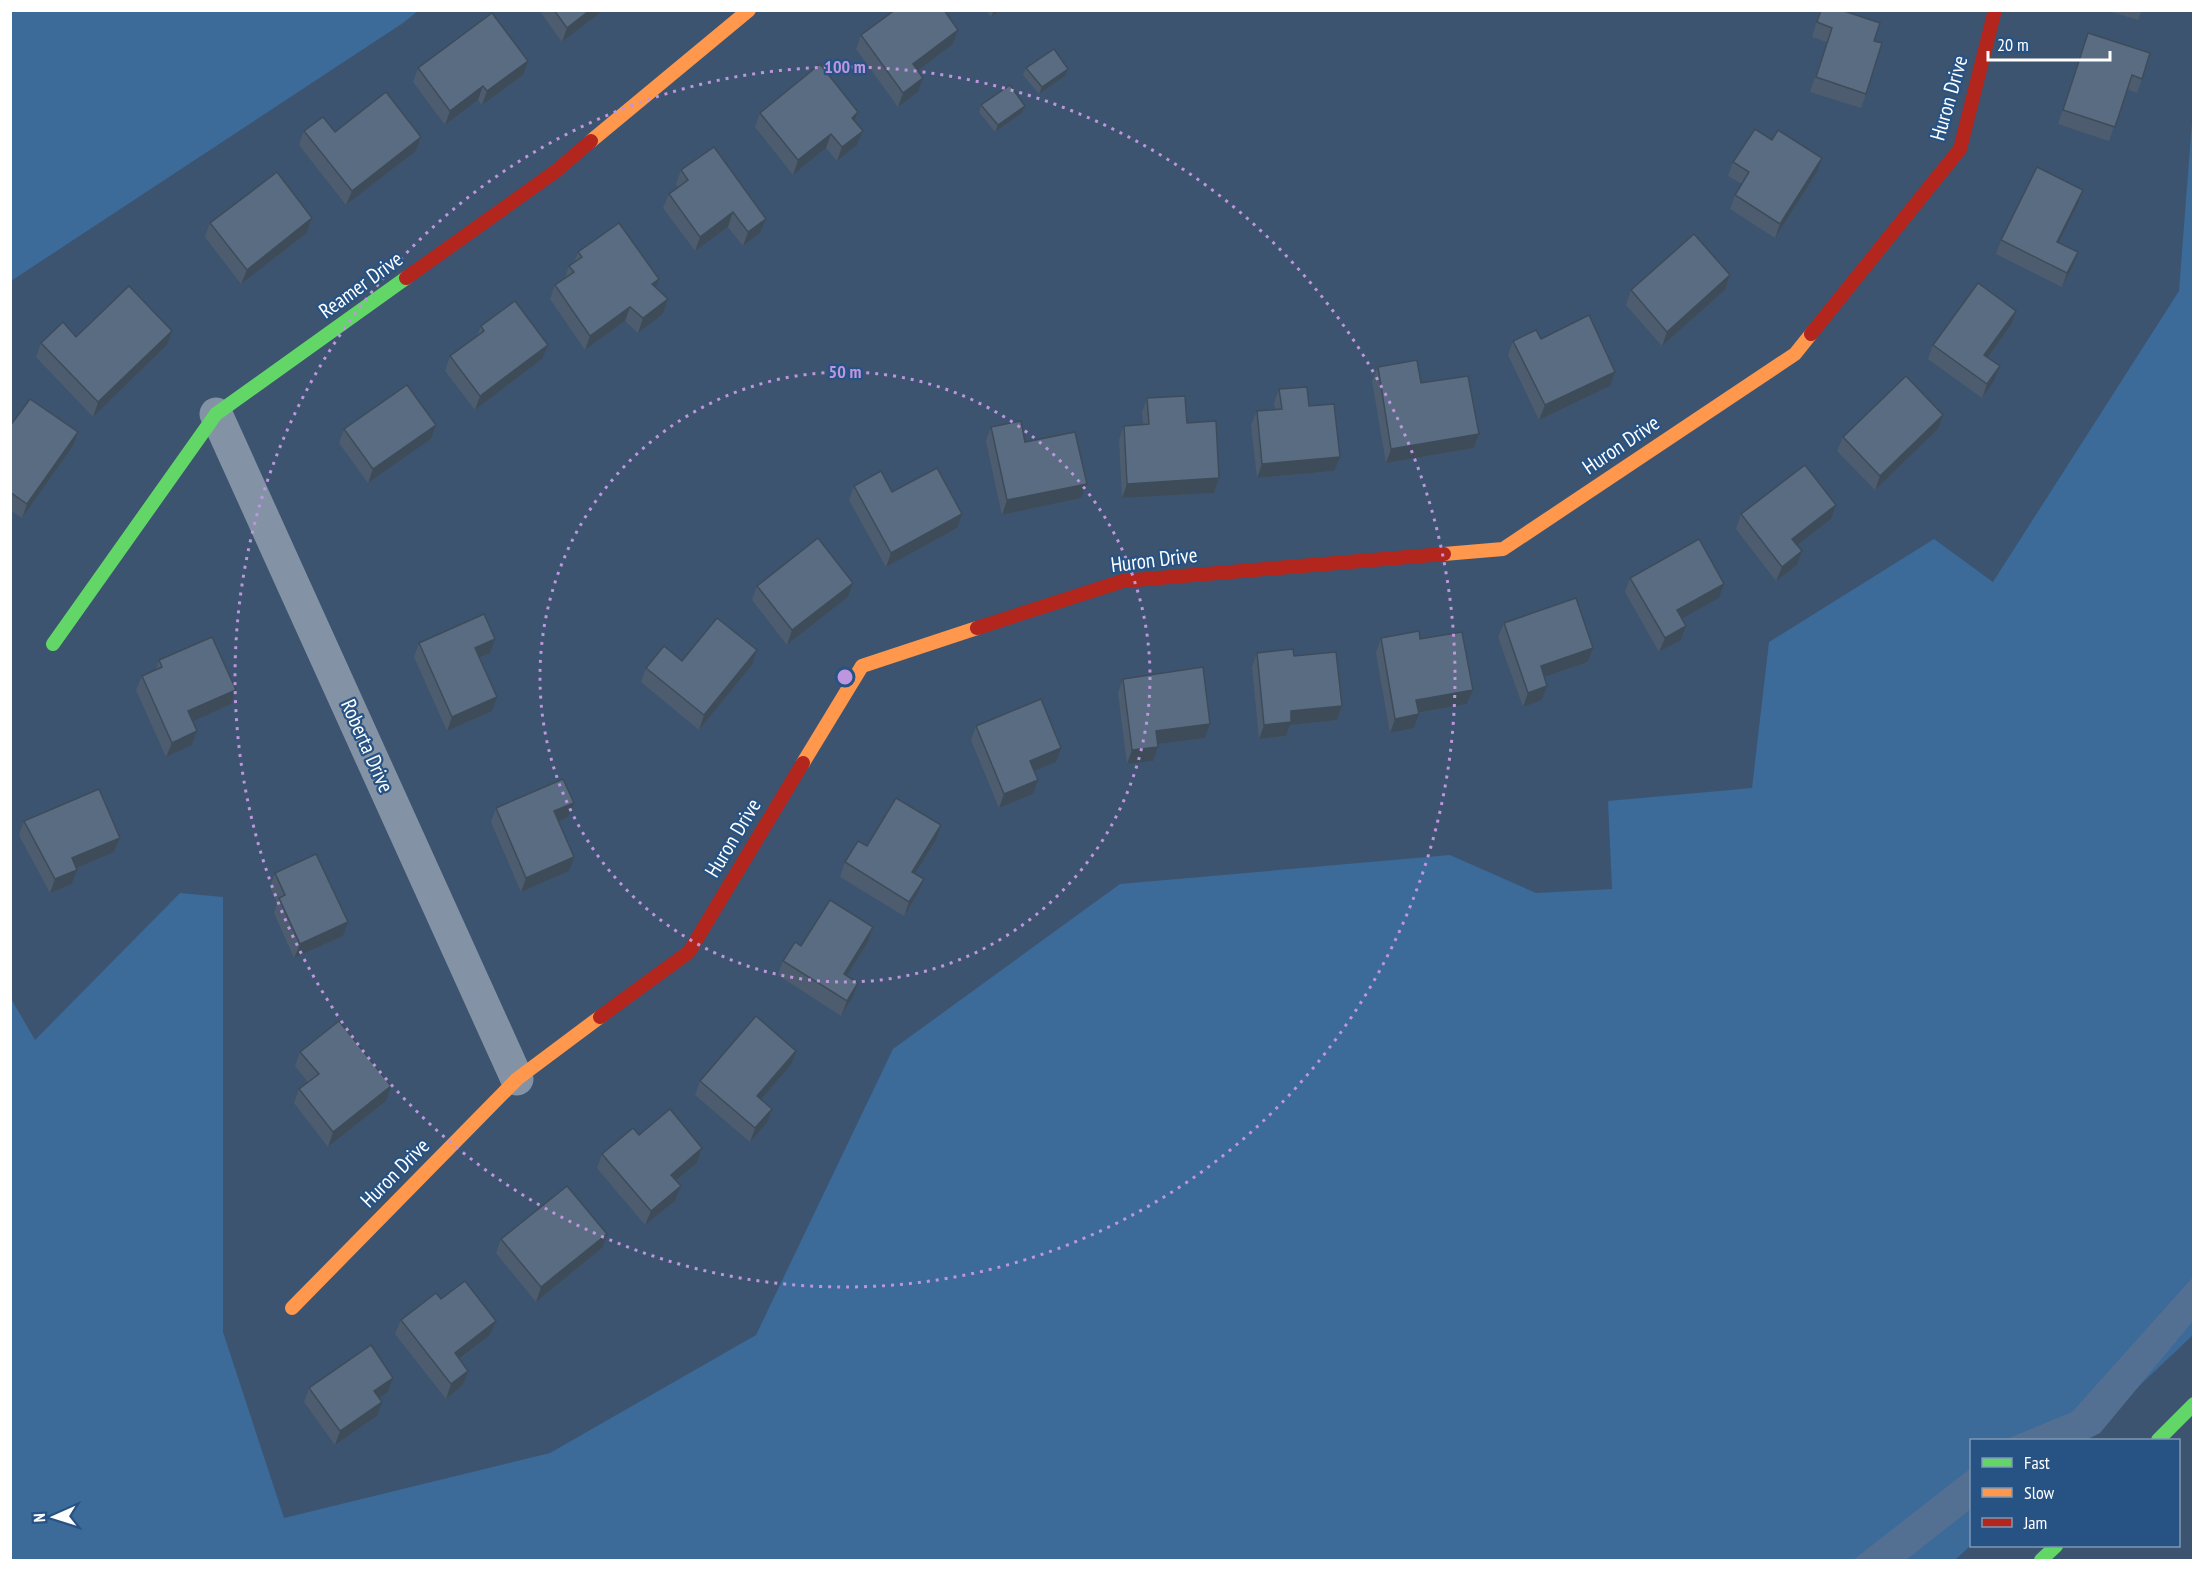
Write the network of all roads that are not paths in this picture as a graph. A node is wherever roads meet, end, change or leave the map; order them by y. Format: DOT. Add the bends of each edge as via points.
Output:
graph roads {
  1 [pos="749,10"];
  2 [pos="1995,10"];
  3 [pos="216,414"];
  4 [pos="53,644"];
  5 [pos="517,1079"];
  6 [pos="292,1308"];
  7 [pos="2193,1404"];
  8 [pos="2159,1439"];
  9 [pos="2054,1547"];
  10 [pos="2041,1560"];
  1 -- 3 [label="street, Reamer Drive" via="556,171"];
  2 -- 5 [label="street, Huron Drive" via="1960,149 1795,354 1503,549 1123,581 862,666 689,952"];
  3 -- 4 [label="street, Reamer Drive"];
  3 -- 5 [label="street, Roberta Drive"];
  5 -- 6 [label="street, Huron Drive"];
  7 -- 8 [label="street"];
  9 -- 10 [label="street"];
}
